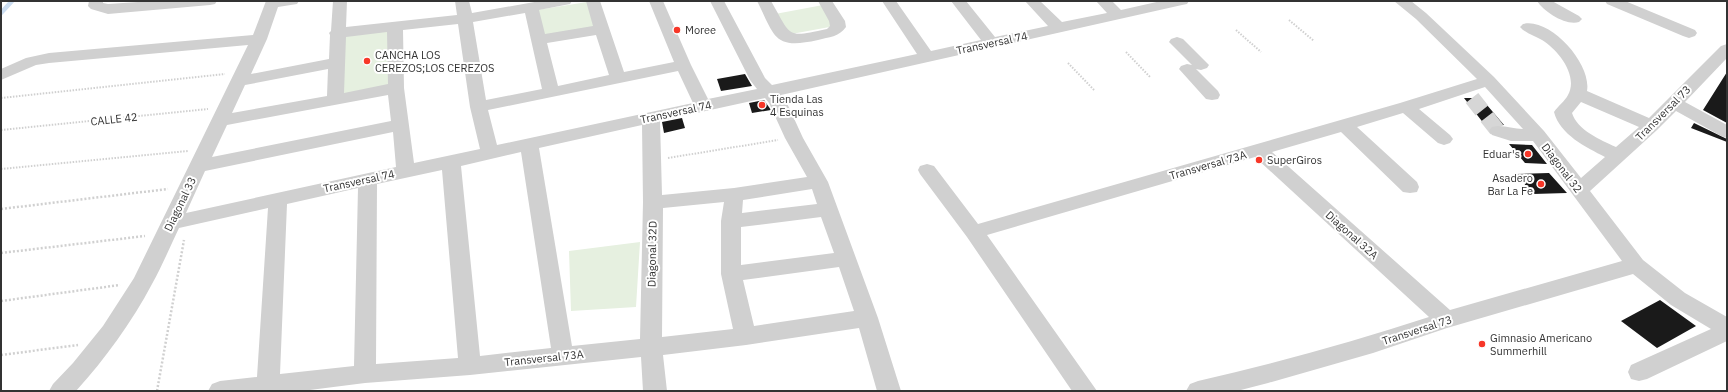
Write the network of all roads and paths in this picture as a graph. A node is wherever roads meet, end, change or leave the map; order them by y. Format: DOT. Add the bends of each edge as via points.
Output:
graph roads {
  1 [pos="96,1"];
  2 [pos="210,1"];
  3 [pos="292,1"];
  4 [pos="340,1"];
  5 [pos="462,1"];
  6 [pos="565,1"];
  7 [pos="593,1"];
  8 [pos="656,1"];
  9 [pos="717,1"];
  10 [pos="764,1"];
  11 [pos="825,1"];
  12 [pos="889,1"];
  13 [pos="958,1"];
  14 [pos="1032,1"];
  15 [pos="1102,1"];
  16 [pos="1182,1"];
  17 [pos="1401,1"];
  18 [pos="1544,1"];
  19 [pos="1612,1"];
  20 [pos="273,2"];
  21 [pos="1162,3"];
  22 [pos="531,7"];
  23 [pos="1118,15"];
  24 [pos="464,19"];
  25 [pos="1574,19"];
  26 [pos="1289,20"];
  27 [pos="1528,27"];
  28 [pos="395,28"];
  29 [pos="1059,28"];
  30 [pos="602,29"];
  31 [pos="1236,30"];
  32 [pos="337,33"];
  33 [pos="1689,33"];
  34 [pos="259,39"];
  35 [pos="538,40"];
  36 [pos="1314,41"];
  37 [pos="1177,42"];
  38 [pos="991,43"];
  39 [pos="1727,49"];
  40 [pos="1126,52"];
  41 [pos="1261,52"];
  42 [pos="926,57"];
  43 [pos="336,64"];
  44 [pos="1068,64"];
  45 [pos="683,65"];
  46 [pos="1,75"];
  47 [pos="241,76"];
  48 [pos="1150,77"];
  49 [pos="618,78"];
  50 [pos="1491,85"];
  51 [pos="396,88"];
  52 [pos="1095,91"];
  53 [pos="551,92"];
  54 [pos="769,92"];
  55 [pos="1578,94"];
  56 [pos="1212,95"];
  57 [pos="1,98"];
  58 [pos="1472,98"];
  59 [pos="335,100"];
  60 [pos="1674,103"];
  61 [pos="703,106"];
  62 [pos="479,107"];
  63 [pos="1406,107"];
  64 [pos="223,114"];
  65 [pos="651,118"];
  66 [pos="1343,124"];
  67 [pos="401,125"];
  68 [pos="1651,126"];
  69 [pos="1,130"];
  70 [pos="1498,131"];
  71 [pos="1727,132"];
  72 [pos="1538,135"];
  73 [pos="785,139"];
  74 [pos="1444,139"];
  75 [pos="529,144"];
  76 [pos="1259,150"];
  77 [pos="490,153"];
  78 [pos="1618,156"];
  79 [pos="202,158"];
  80 [pos="663,158"];
  81 [pos="451,162"];
  82 [pos="1,169"];
  83 [pos="927,170"];
  84 [pos="406,171"];
  85 [pos="368,180"];
  86 [pos="819,182"];
  87 [pos="189,186"];
  88 [pos="1410,187"];
  89 [pos="1579,190"];
  90 [pos="734,195"];
  91 [pos="278,199"];
  92 [pos="653,202"];
  93 [pos="1,209"];
  94 [pos="828,209"];
  95 [pos="731,221"];
  96 [pos="174,225"];
  97 [pos="974,232"];
  98 [pos="1,253"];
  99 [pos="846,259"];
  100 [pos="1636,265"];
  101 [pos="731,274"];
  102 [pos="143,282"];
  103 [pos="1,301"];
  104 [pos="867,318"];
  105 [pos="1446,320"];
  106 [pos="1727,328"];
  107 [pos="746,336"];
  108 [pos="103,341"];
  109 [pos="651,347"];
  110 [pos="1,355"];
  111 [pos="563,356"];
  112 [pos="470,366"];
  113 [pos="1639,372"];
  114 [pos="365,374"];
  115 [pos="268,385"];
  116 [pos="61,391"];
  117 [pos="156,391"];
  118 [pos="220,391"];
  119 [pos="655,391"];
  120 [pos="889,391"];
  121 [pos="1085,391"];
  122 [pos="1198,391"];
  1 -- 2 [label="street" via="96,6 108,9"];
  3 -- 20 [label="street"];
  4 -- 32 [label="street"];
  5 -- 24 [label="street"];
  6 -- 22 [label="street"];
  7 -- 30 [label="street"];
  8 -- 45 [label="street"];
  9 -- 54 [label="street" via="758,80"];
  10 -- 11 [label="street" via="782,34 790,39 832,32 838,27"];
  12 -- 42 [label="street"];
  13 -- 38 [label="street"];
  14 -- 29 [label="street"];
  15 -- 23 [label="street"];
  16 -- 21 [label="street, Transversal 74"];
  17 -- 50 [label="street, Diagonal 32" via="1421,16"];
  18 -- 25 [label="street" via="1550,7"];
  19 -- 33 [label="street"];
  20 -- 34 [label="street, Diagonal 33"];
  21 -- 23 [label="street, Transversal 74"];
  22 -- 24 [label="street"];
  22 -- 35 [label="street"];
  23 -- 29 [label="street, Transversal 74"];
  24 -- 28 [label="street"];
  24 -- 62 [label="street"];
  26 -- 36 [label="path"];
  27 -- 55 [label="street" via="1546,36 1565,52 1578,76"];
  28 -- 32 [label="street"];
  28 -- 51 [label="street"];
  29 -- 38 [label="street, Transversal 74"];
  30 -- 35 [label="street"];
  30 -- 49 [label="street"];
  31 -- 41 [label="path"];
  32 -- 43 [label="street"];
  34 -- 46 [label="street" via="49,58 32,61"];
  34 -- 47 [label="street, Diagonal 33"];
  35 -- 53 [label="street"];
  37 -- 56 [label="street"];
  38 -- 42 [label="street, Transversal 74"];
  39 -- 60 [label="street, Transversal 73"];
  40 -- 48 [label="path"];
  42 -- 54 [label="street, Transversal 74"];
  43 -- 47 [label="street"];
  43 -- 59 [label="street"];
  44 -- 52 [label="path"];
  45 -- 49 [label="street"];
  45 -- 61 [label="street"];
  47 -- 57 [label="path"];
  47 -- 64 [label="street, Diagonal 33"];
  49 -- 53 [label="street"];
  50 -- 58 [label="street"];
  50 -- 63 [label="street, Transversal 73A"];
  50 -- 72 [label="street, Diagonal 32"];
  51 -- 59 [label="street"];
  51 -- 67 [label="street"];
  53 -- 62 [label="street"];
  54 -- 61 [label="street, Transversal 74"];
  54 -- 86 [label="street" via="777,101"];
  55 -- 68 [label="street"];
  55 -- 78 [label="street" via="1563,112 1565,120 1588,140"];
  59 -- 64 [label="street"];
  60 -- 68 [label="street, Transversal 73"];
  60 -- 71 [label="street"];
  61 -- 65 [label="street, Transversal 74"];
  62 -- 77 [label="street"];
  63 -- 66 [label="street, Transversal 73A"];
  63 -- 74 [label="street"];
  64 -- 69 [label="path, CALLE 42"];
  64 -- 79 [label="street, Diagonal 33"];
  65 -- 75 [label="street, Transversal 74"];
  65 -- 92 [label="street, Diagonal 32D"];
  66 -- 76 [label="street, Transversal 73A"];
  66 -- 88 [label="street"];
  67 -- 79 [label="street"];
  67 -- 84 [label="street"];
  68 -- 78 [label="street, Transversal 73"];
  70 -- 72 [label="street" via="1511,135"];
  72 -- 89 [label="street, Diagonal 32"];
  73 -- 80 [label="path"];
  75 -- 77 [label="street, Transversal 74"];
  75 -- 111 [label="street"];
  76 -- 97 [label="street, Transversal 73A"];
  76 -- 105 [label="street, Diagonal 32A"];
  77 -- 81 [label="street, Transversal 74"];
  78 -- 89 [label="street, Transversal 73"];
  79 -- 82 [label="path"];
  79 -- 87 [label="street, Diagonal 33"];
  81 -- 84 [label="street, Transversal 74"];
  81 -- 112 [label="street"];
  83 -- 97 [label="street"];
  84 -- 85 [label="street, Transversal 74"];
  85 -- 91 [label="street, Transversal 74"];
  85 -- 114 [label="street"];
  86 -- 90 [label="street"];
  86 -- 94 [label="street"];
  87 -- 93 [label="path"];
  87 -- 96 [label="street, Diagonal 33"];
  89 -- 100 [label="street, Diagonal 32"];
  90 -- 92 [label="street"];
  90 -- 95 [label="street"];
  91 -- 96 [label="street, Transversal 74"];
  91 -- 115 [label="street"];
  92 -- 109 [label="street, Diagonal 32D"];
  94 -- 95 [label="street"];
  94 -- 99 [label="street"];
  95 -- 101 [label="street"];
  96 -- 98 [label="path"];
  96 -- 102 [label="street, Diagonal 33"];
  96 -- 117 [label="path"];
  97 -- 121 [label="street"];
  99 -- 101 [label="street"];
  99 -- 104 [label="street"];
  100 -- 105 [label="street, Transversal 73"];
  100 -- 106 [label="street, Diagonal 32" via="1678,299"];
  101 -- 107 [label="street"];
  102 -- 103 [label="path"];
  102 -- 108 [label="street, Diagonal 33"];
  104 -- 107 [label="street, Transversal 73A"];
  104 -- 120 [label="street"];
  105 -- 122 [label="street, Transversal 73" via="1358,349"];
  106 -- 113 [label="street" via="1714,338"];
  107 -- 109 [label="street, Transversal 73A"];
  108 -- 110 [label="path"];
  108 -- 116 [label="street, Diagonal 33"];
  109 -- 111 [label="street, Transversal 73A"];
  109 -- 119 [label="street, Diagonal 32D"];
  111 -- 112 [label="street, Transversal 73A"];
  112 -- 114 [label="street, Transversal 73A"];
  114 -- 115 [label="street, Transversal 73A"];
  115 -- 118 [label="street, Transversal 73A"];
}
